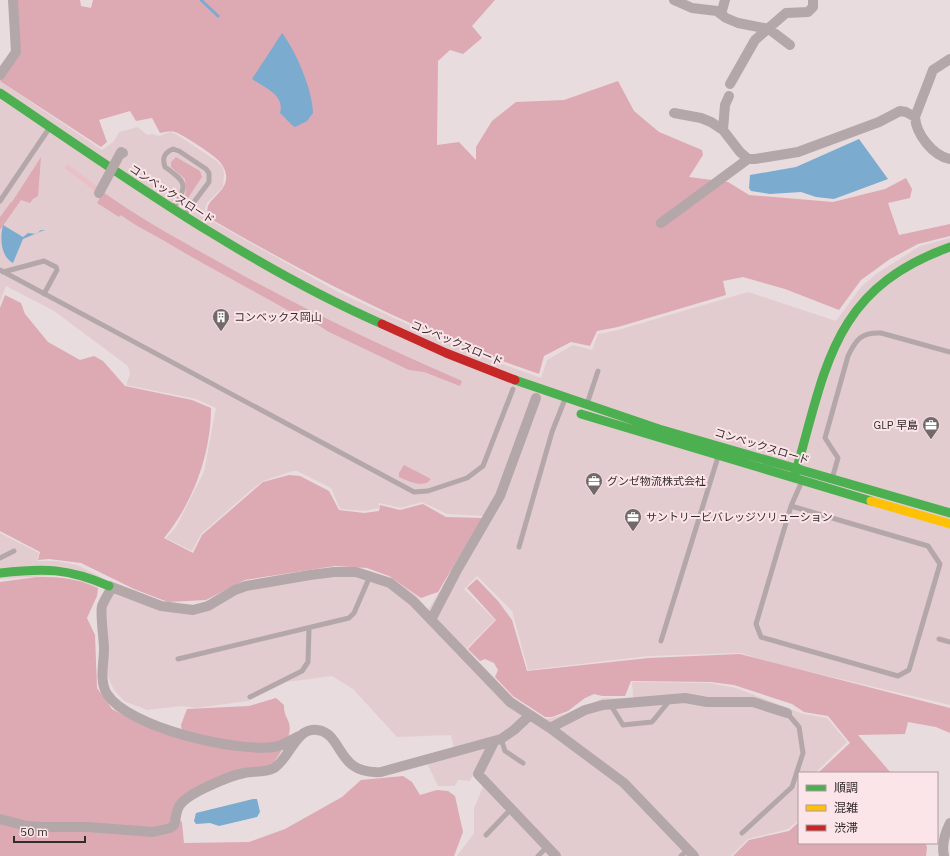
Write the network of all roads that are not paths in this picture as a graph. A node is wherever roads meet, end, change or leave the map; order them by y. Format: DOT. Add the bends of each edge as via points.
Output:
graph roads {
  1 [pos="12,0"];
  2 [pos="674,0"];
  3 [pos="725,0"];
  4 [pos="813,0"];
  5 [pos="721,14"];
  6 [pos="769,29"];
  7 [pos="790,45"];
  8 [pos="950,59"];
  9 [pos="0,75"];
  10 [pos="730,84"];
  11 [pos="0,93"];
  12 [pos="728,96"];
  13 [pos="0,104"];
  14 [pos="674,113"];
  15 [pos="915,117"];
  16 [pos="723,130"];
  17 [pos="47,131"];
  18 [pos="121,152"];
  19 [pos="748,159"];
  20 [pos="950,159"];
  21 [pos="99,193"];
  22 [pos="0,201"];
  23 [pos="172,209"];
  24 [pos="184,216"];
  25 [pos="662,223"];
  26 [pos="950,247"];
  27 [pos="1,271"];
  28 [pos="44,294"];
  29 [pos="366,327"];
  30 [pos="388,337"];
  31 [pos="950,352"];
  32 [pos="598,371"];
  33 [pos="527,395"];
  34 [pos="561,404"];
  35 [pos="584,410"];
  36 [pos="721,446"];
  37 [pos="718,456"];
  38 [pos="797,468"];
  39 [pos="806,471"];
  40 [pos="798,479"];
  41 [pos="832,479"];
  42 [pos="829,488"];
  43 [pos="791,506"];
  44 [pos="950,513"];
  45 [pos="950,524"];
  46 [pos="519,547"];
  47 [pos="14,551"];
  48 [pos="0,558"];
  49 [pos="0,574"];
  50 [pos="370,576"];
  51 [pos="111,587"];
  52 [pos="431,620"];
  53 [pos="309,629"];
  54 [pos="939,639"];
  55 [pos="661,641"];
  56 [pos="950,642"];
  57 [pos="178,659"];
  58 [pos="250,697"];
  59 [pos="670,700"];
  60 [pos="610,704"];
  61 [pos="787,713"];
  62 [pos="530,715"];
  63 [pos="550,728"];
  64 [pos="299,736"];
  65 [pos="498,740"];
  66 [pos="523,763"];
  67 [pos="511,809"];
  68 [pos="0,819"];
  69 [pos="950,822"];
  70 [pos="742,833"];
  71 [pos="486,835"];
  72 [pos="547,847"];
  73 [pos="687,854"];
  74 [pos="538,856"];
  75 [pos="556,856"];
  76 [pos="944,856"];
  1 -- 9 [label="street" via="16,52"];
  2 -- 5 [label="street" via="692,8 717,11"];
  3 -- 5 [label="street"];
  4 -- 6 [label="street" via="813,6 808,12 786,13"];
  5 -- 6 [label="street" via="738,23"];
  6 -- 7 [label="street"];
  6 -- 10 [label="street" via="755,40"];
  8 -- 15 [label="street" via="933,70"];
  11 -- 17 [label="street, コンベックスロード"];
  12 -- 16 [label="street"];
  13 -- 17 [label="street, コンベックスロード"];
  14 -- 16 [label="street" via="701,118"];
  15 -- 19 [label="street" via="900,111 879,122 798,152"];
  15 -- 20 [label="street" via="915,124 933,152 942,158"];
  16 -- 19 [label="street"];
  17 -- 22 [label="lane"];
  17 -- 23 [label="street, コンベックスロード"];
  17 -- 29 [label="street, コンベックスロード" via="163,213 258,271"];
  18 -- 21 [label="street, bridge"];
  19 -- 25 [label="street"];
  23 -- 24 [label="street, コンベックスロード"];
  23 -- 24 [label="lane" via="182,194 184,185 180,178 165,167 163,161 164,155 173,149 206,169 210,178"];
  24 -- 34 [label="street, コンベックスロード" via="264,264 377,322"];
  26 -- 38 [label="street" via="920,258 898,270 867,295 839,333"];
  27 -- 28 [label="lane"];
  27 -- 28 [label="lane" via="44,261 56,267 57,270"];
  28 -- 33 [label="lane" via="414,492 428,491 467,478 483,466"];
  30 -- 33 [label="street, コンベックスロード"];
  31 -- 41 [label="lane" via="881,332 861,336 854,343 825,438 838,458"];
  32 -- 35 [label="lane"];
  33 -- 52 [label="street" via="500,496"];
  34 -- 35 [label="street, コンベックスロード"];
  34 -- 46 [label="lane"];
  35 -- 36 [label="street, コンベックスロード"];
  35 -- 37 [label="street, コンベックスロード" via="633,431"];
  36 -- 37 [label="lane"];
  36 -- 38 [label="street, コンベックスロード"];
  37 -- 40 [label="street, コンベックスロード"];
  37 -- 55 [label="lane"];
  38 -- 39 [label="street, コンベックスロード"];
  38 -- 40 [label="street"];
  39 -- 40 [label="lane"];
  39 -- 41 [label="street, コンベックスロード"];
  40 -- 42 [label="street, コンベックスロード"];
  40 -- 43 [label="lane"];
  41 -- 42 [label="lane"];
  41 -- 44 [label="street, コンベックスロード"];
  42 -- 45 [label="street, コンベックスロード"];
  43 -- 43 [label="lane" via="928,546 940,564 909,670 898,676 761,637 756,624"];
  47 -- 48 [label="lane"];
  49 -- 51 [label="street" via="53,568 81,574"];
  50 -- 51 [label="street" via="356,572 334,572 246,586 208,606 193,610 161,606"];
  50 -- 52 [label="street" via="390,583 400,590"];
  50 -- 53 [label="lane" via="354,613 349,618"];
  51 -- 64 [label="street" via="102,606 103,678 106,692 121,708 152,724 192,738 238,746 274,747"];
  52 -- 62 [label="street" via="510,702"];
  53 -- 57 [label="lane"];
  53 -- 58 [label="lane" via="308,662 302,671"];
  54 -- 56 [label="lane"];
  59 -- 60 [label="street"];
  59 -- 60 [label="lane" via="652,722 623,725"];
  59 -- 61 [label="street" via="743,700 767,705"];
  60 -- 63 [label="street" via="586,710"];
  61 -- 70 [label="lane" via="799,726 803,753 792,787"];
  62 -- 63 [label="street"];
  62 -- 65 [label="street"];
  63 -- 73 [label="street" via="624,783"];
  64 -- 65 [label="street" via="314,730 327,733 355,769 367,773 381,772"];
  64 -- 68 [label="street" via="289,754 273,768 236,776 191,795 178,807 174,825 165,830 153,832 26,826"];
  65 -- 66 [label="lane" via="504,751"];
  65 -- 67 [label="street" via="478,774"];
  67 -- 71 [label="lane"];
  67 -- 72 [label="street"];
  69 -- 76 [label="street" via="943,844"];
  72 -- 74 [label="lane"];
  72 -- 75 [label="street"];
}
